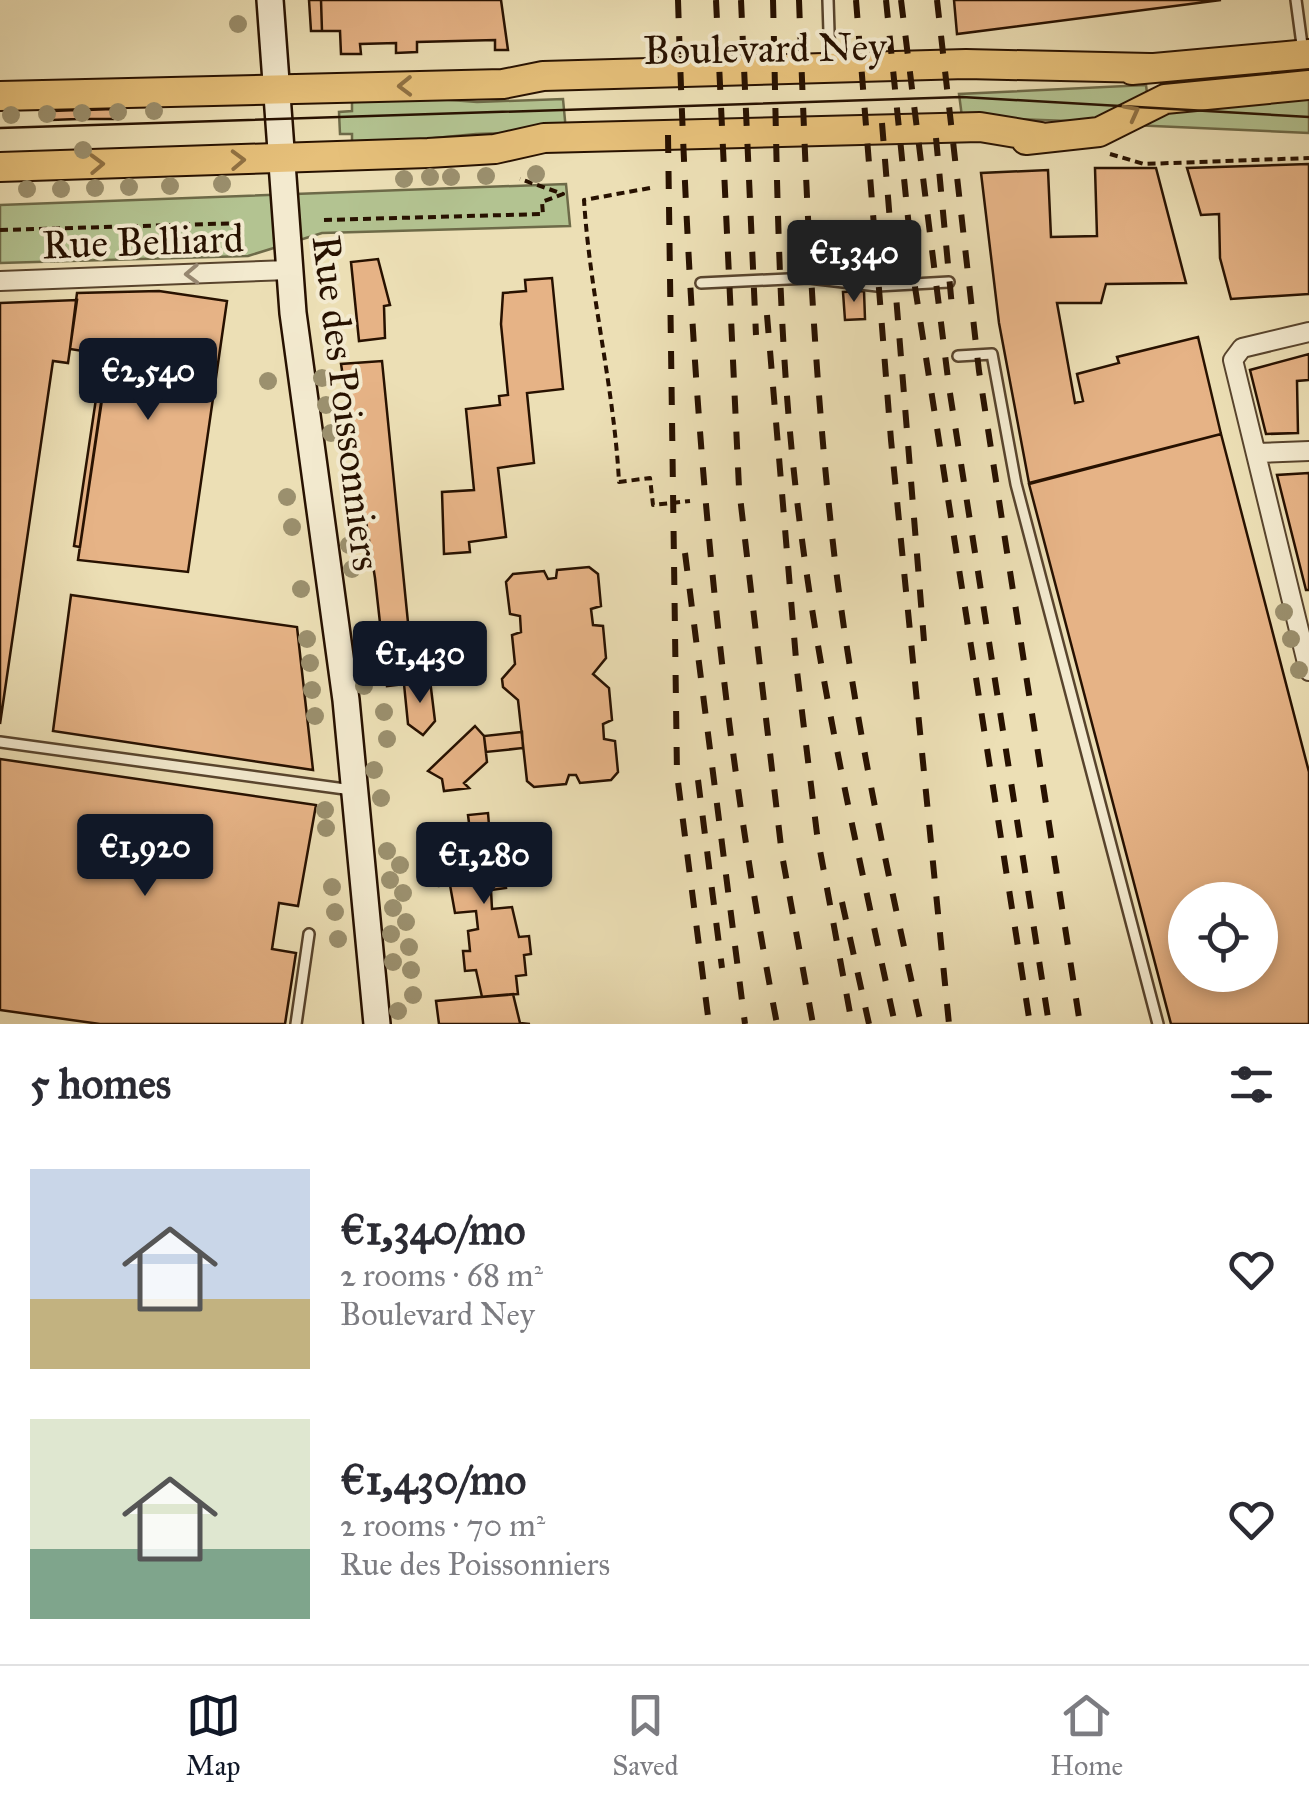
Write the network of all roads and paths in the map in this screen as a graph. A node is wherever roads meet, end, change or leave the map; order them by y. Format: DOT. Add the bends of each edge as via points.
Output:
graph roads {
  1 [pos="270,0"];
  2 [pos="828,0"];
  3 [pos="1296,0"];
  4 [pos="1306,54"];
  5 [pos="830,68"];
  6 [pos="1150,68"];
  7 [pos="502,84"];
  8 [pos="1309,85"];
  9 [pos="276,89"];
  10 [pos="0,96"];
  11 [pos="1101,152"];
  12 [pos="281,158"];
  13 [pos="1309,158"];
  14 [pos="0,167"];
  15 [pos="520,179"];
  16 [pos="650,188"];
  17 [pos="324,220"];
  18 [pos="244,223"];
  19 [pos="0,230"];
  20 [pos="290,270"];
  21 [pos="0,281"];
  22 [pos="950,282"];
  23 [pos="701,283"];
  24 [pos="1309,332"];
  25 [pos="958,356"];
  26 [pos="1309,450"];
  27 [pos="1257,453"];
  28 [pos="690,501"];
  29 [pos="1300,600"];
  30 [pos="1309,671"];
  31 [pos="0,742"];
  32 [pos="354,791"];
  33 [pos="309,934"];
  34 [pos="296,1024"];
  35 [pos="377,1024"];
  36 [pos="1158,1024"];
  1 -- 9 [label="street, Rue des Poissonniers"];
  2 -- 5 [label="lane"];
  3 -- 4 [label="lane"];
  4 -- 6 [label="main road, Boulevard Ney"];
  5 -- 6 [label="main road, Boulevard Ney"];
  5 -- 7 [label="main road, Boulevard Ney" via="543,76"];
  6 -- 7 [label="main road, Boulevard Ney" via="967,84 544,94"];
  7 -- 9 [label="main road, Boulevard Ney, one-way"];
  12 -- 8 [label="main road, Boulevard Ney, one-way" via="495,149 544,138 980,126 1041,138 1098,132 1157,100"];
  9 -- 10 [label="main road, Boulevard Ney"];
  9 -- 12 [label="street, Rue des Poissonniers"];
  11 -- 13 [label="path" via="1144,164"];
  14 -- 12 [label="main road, Boulevard Ney, one-way"];
  12 -- 20 [label="street, Rue des Poissonniers"];
  15 -- 17 [label="path" via="563,194 542,202 543,214"];
  16 -- 28 [label="path" via="584,200 587,248 620,482 650,478 653,505"];
  18 -- 19 [label="path"];
  20 -- 21 [label="street, Rue Belliard, one-way"];
  20 -- 32 [label="street, Rue des Poissonniers"];
  22 -- 23 [label="lane"];
  24 -- 27 [label="street" via="1242,348 1233,360"];
  25 -- 36 [label="lane" via="992,354 1016,484"];
  26 -- 27 [label="street"];
  27 -- 29 [label="street"];
  29 -- 30 [label="street"];
  31 -- 32 [label="lane"];
  32 -- 35 [label="street, Rue des Poissonniers"];
  33 -- 34 [label="lane"];
}
